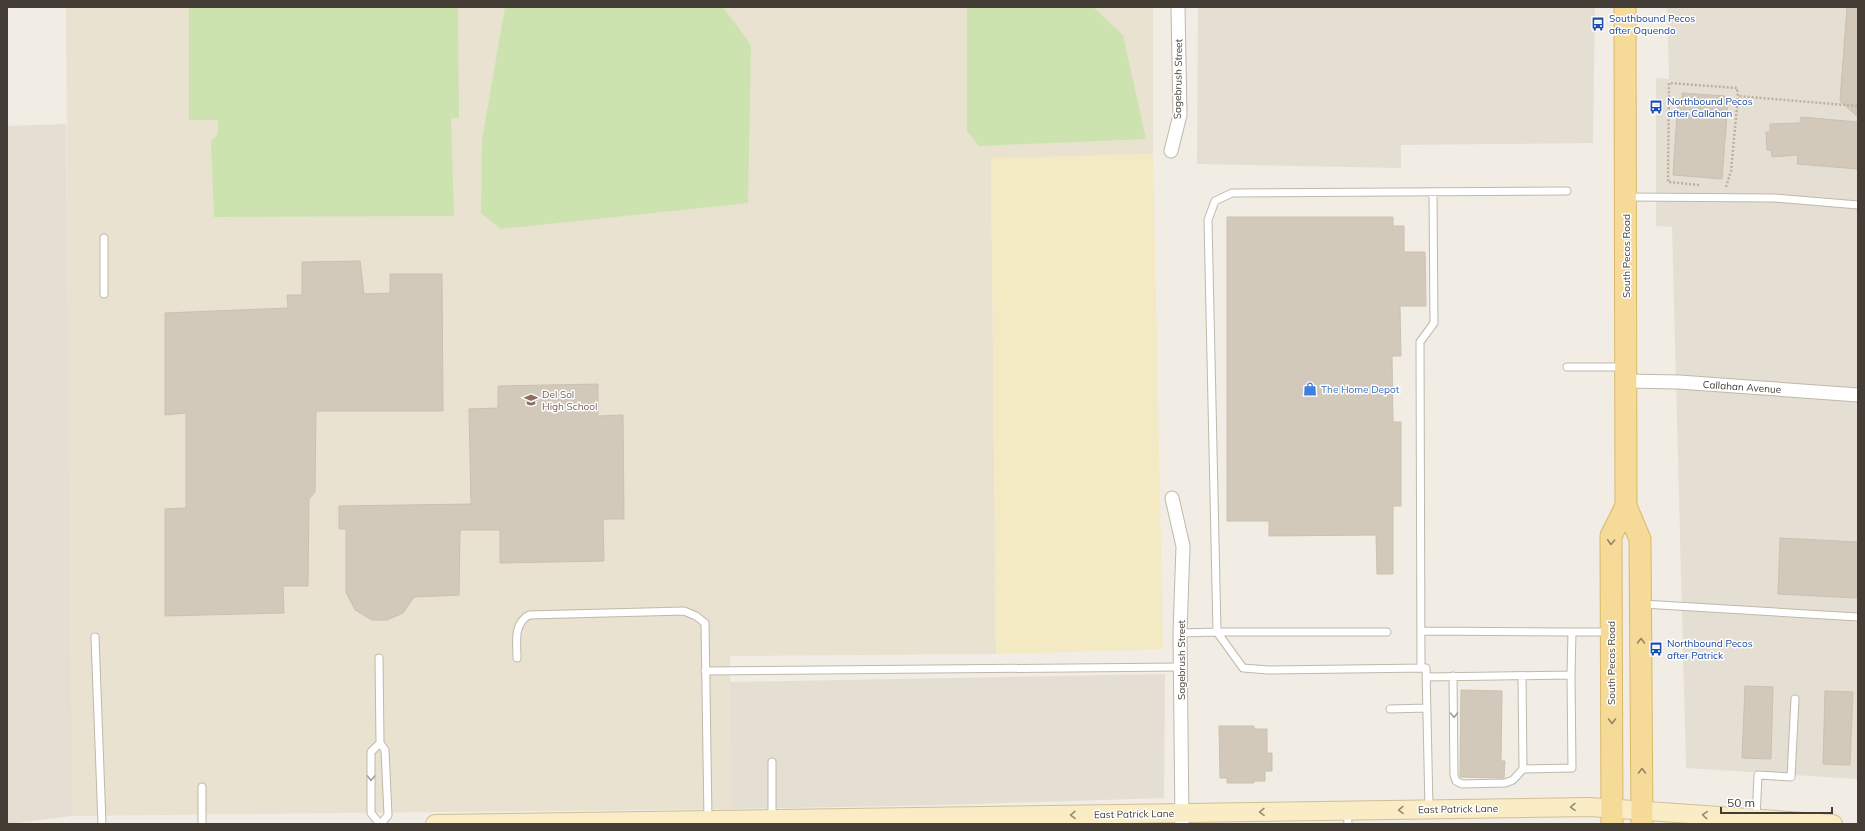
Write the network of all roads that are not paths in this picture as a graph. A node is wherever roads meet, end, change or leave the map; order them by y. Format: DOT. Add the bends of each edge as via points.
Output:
graph roads {
  1 [pos="1178,7"];
  2 [pos="1625,7"];
  3 [pos="1171,151"];
  4 [pos="1567,191"];
  5 [pos="1433,192"];
  6 [pos="1626,197"];
  7 [pos="1858,205"];
  8 [pos="104,238"];
  9 [pos="104,294"];
  10 [pos="1567,367"];
  11 [pos="1626,374"];
  12 [pos="1858,395"];
  13 [pos="1172,498"];
  14 [pos="1626,506"];
  15 [pos="1640,604"];
  16 [pos="1858,617"];
  17 [pos="1421,631"];
  18 [pos="1217,632"];
  19 [pos="1387,632"];
  20 [pos="1572,632"];
  21 [pos="1611,632"];
  22 [pos="1180,633"];
  23 [pos="95,637"];
  24 [pos="379,658"];
  25 [pos="517,658"];
  26 [pos="1181,667"];
  27 [pos="1421,668"];
  28 [pos="706,672"];
  29 [pos="1571,675"];
  30 [pos="1453,676"];
  31 [pos="1522,676"];
  32 [pos="1426,677"];
  33 [pos="1796,698"];
  34 [pos="1426,708"];
  35 [pos="1390,709"];
  36 [pos="380,743"];
  37 [pos="772,762"];
  38 [pos="1523,769"];
  39 [pos="202,787"];
  40 [pos="1429,810"];
  41 [pos="1612,816"];
  42 [pos="1347,817"];
  43 [pos="1642,817"];
  44 [pos="772,819"];
  45 [pos="1182,819"];
  46 [pos="1756,819"];
  47 [pos="943,820"];
  48 [pos="709,822"];
  49 [pos="749,822"];
  50 [pos="102,824"];
  51 [pos="202,824"];
  52 [pos="380,824"];
  53 [pos="435,824"];
  54 [pos="1833,824"];
  1 -- 3 [label="street, Sagebrush Street" via="1180,115"];
  2 -- 6 [label="main road, South Pecos Road"];
  4 -- 5 [label="lane"];
  5 -- 17 [label="lane" via="1434,323 1420,342"];
  5 -- 18 [label="lane" via="1232,193 1215,200 1208,220"];
  6 -- 7 [label="lane" via="1774,198"];
  6 -- 11 [label="main road, South Pecos Road"];
  8 -- 9 [label="lane"];
  10 -- 11 [label="lane"];
  11 -- 12 [label="street, Callahan Avenue" via="1679,382"];
  11 -- 14 [label="main road, South Pecos Road"];
  13 -- 22 [label="street, Sagebrush Street" via="1183,546"];
  14 -- 15 [label="main road, South Pecos Road" via="1640,539"];
  14 -- 21 [label="main road, South Pecos Road, one-way" via="1611,536"];
  15 -- 16 [label="lane"];
  43 -- 15 [label="main road, South Pecos Road, one-way"];
  17 -- 20 [label="lane"];
  17 -- 27 [label="lane"];
  18 -- 19 [label="lane"];
  18 -- 22 [label="lane"];
  18 -- 27 [label="lane" via="1243,668"];
  20 -- 21 [label="lane"];
  20 -- 29 [label="lane"];
  21 -- 41 [label="main road, South Pecos Road, one-way"];
  22 -- 26 [label="street, Sagebrush Street"];
  23 -- 50 [label="lane"];
  24 -- 36 [label="lane"];
  25 -- 28 [label="lane" via="517,630 522,618 529,615 684,611 696,616 705,624"];
  26 -- 28 [label="lane"];
  26 -- 45 [label="street, Sagebrush Street"];
  27 -- 32 [label="lane" via="1426,668"];
  28 -- 48 [label="lane"];
  29 -- 31 [label="lane"];
  29 -- 38 [label="lane" via="1572,768"];
  30 -- 31 [label="lane"];
  30 -- 32 [label="lane"];
  30 -- 38 [label="lane, one-way" via="1456,782 1505,783 1513,780"];
  31 -- 38 [label="lane"];
  32 -- 34 [label="lane"];
  33 -- 46 [label="lane" via="1791,777 1758,775"];
  34 -- 35 [label="lane"];
  34 -- 40 [label="lane"];
  36 -- 52 [label="lane" via="385,750 388,815"];
  36 -- 52 [label="lane, one-way" via="371,752 371,813"];
  37 -- 44 [label="lane"];
  39 -- 51 [label="lane"];
  41 -- 40 [label="main road, East Patrick Lane, one-way"];
  40 -- 42 [label="main road, East Patrick Lane, one-way"];
  41 -- 43 [label="main road, East Patrick Lane"];
  42 -- 45 [label="main road, East Patrick Lane, one-way"];
  46 -- 43 [label="main road, East Patrick Lane, one-way"];
  44 -- 47 [label="main road, East Patrick Lane"];
  44 -- 49 [label="main road, East Patrick Lane"];
  45 -- 47 [label="main road, East Patrick Lane, one-way"];
  46 -- 54 [label="main road, East Patrick Lane"];
  48 -- 49 [label="main road, East Patrick Lane"];
  48 -- 53 [label="main road, East Patrick Lane"];
}
